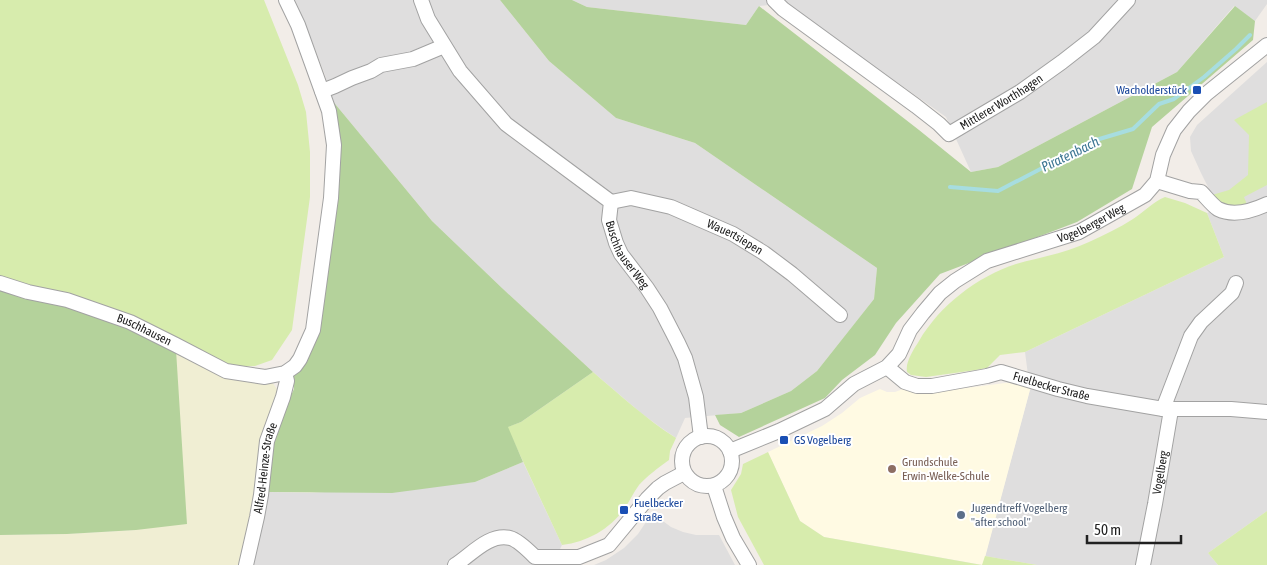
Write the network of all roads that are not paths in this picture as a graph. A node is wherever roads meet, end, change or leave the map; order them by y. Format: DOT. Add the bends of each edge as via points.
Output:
graph roads {
  1 [pos="286,0"];
  2 [pos="421,0"];
  3 [pos="774,0"];
  4 [pos="1128,0"];
  5 [pos="1267,45"];
  6 [pos="444,46"];
  7 [pos="322,91"];
  8 [pos="1157,182"];
  9 [pos="611,202"];
  10 [pos="1267,204"];
  11 [pos="0,283"];
  12 [pos="1236,283"];
  13 [pos="840,315"];
  14 [pos="887,367"];
  15 [pos="285,373"];
  16 [pos="1167,409"];
  17 [pos="1267,412"];
  18 [pos="701,437"];
  19 [pos="730,451"];
  20 [pos="684,473"];
  21 [pos="714,486"];
  22 [pos="532,561"];
  23 [pos="246,565"];
  24 [pos="455,565"];
  25 [pos="749,565"];
  26 [pos="1142,565"];
  1 -- 7 [label="street"];
  2 -- 6 [label="street, Buschhauser Weg"];
  3 -- 4 [label="street, Mittlerer Worthhagen" via="949,134 1020,92 1062,62 1094,36"];
  5 -- 8 [label="street" via="1189,111 1174,130 1163,155"];
  6 -- 7 [label="street" via="413,59 381,65"];
  6 -- 9 [label="street, Buschhauser Weg" via="460,71 506,124"];
  7 -- 15 [label="street" via="334,145 331,198 313,330 300,359"];
  8 -- 10 [label="street" via="1201,192 1217,208 1234,213"];
  8 -- 14 [label="street, Vogelberger Weg" via="1145,195 1079,232 987,261 955,280 923,313 910,330 899,354"];
  9 -- 13 [label="street, Wauertsiepen" via="631,198 671,207 733,234 792,274"];
  9 -- 18 [label="street, Buschhauser Weg" via="609,220 616,243 660,308 685,358 696,396"];
  11 -- 15 [label="street, Buschhausen" via="67,300 130,322 226,371 265,377"];
  12 -- 16 [label="street" via="1232,293 1191,336"];
  14 -- 16 [label="street, Fuelbecker Straße" via="905,382 917,386 1001,372 1080,394"];
  14 -- 19 [label="street" via="854,384 826,409"];
  15 -- 23 [label="street, Alfred-Heinze-Straße" via="287,381 283,397 267,440 261,495"];
  16 -- 17 [label="street, Fuelbecker Straße"];
  16 -- 26 [label="street, Vogelberg" via="1156,504"];
  18 -- 19 [label="street" via="719,439"];
  18 -- 20 [label="street" via="689,443 684,450"];
  19 -- 21 [label="street" via="732,459 728,476"];
  20 -- 21 [label="street" via="700,486"];
  20 -- 22 [label="street" via="658,488 609,545 578,557"];
  21 -- 25 [label="street" via="733,538"];
  22 -- 24 [label="street" via="528,550 512,538 500,538 487,542"];
}
